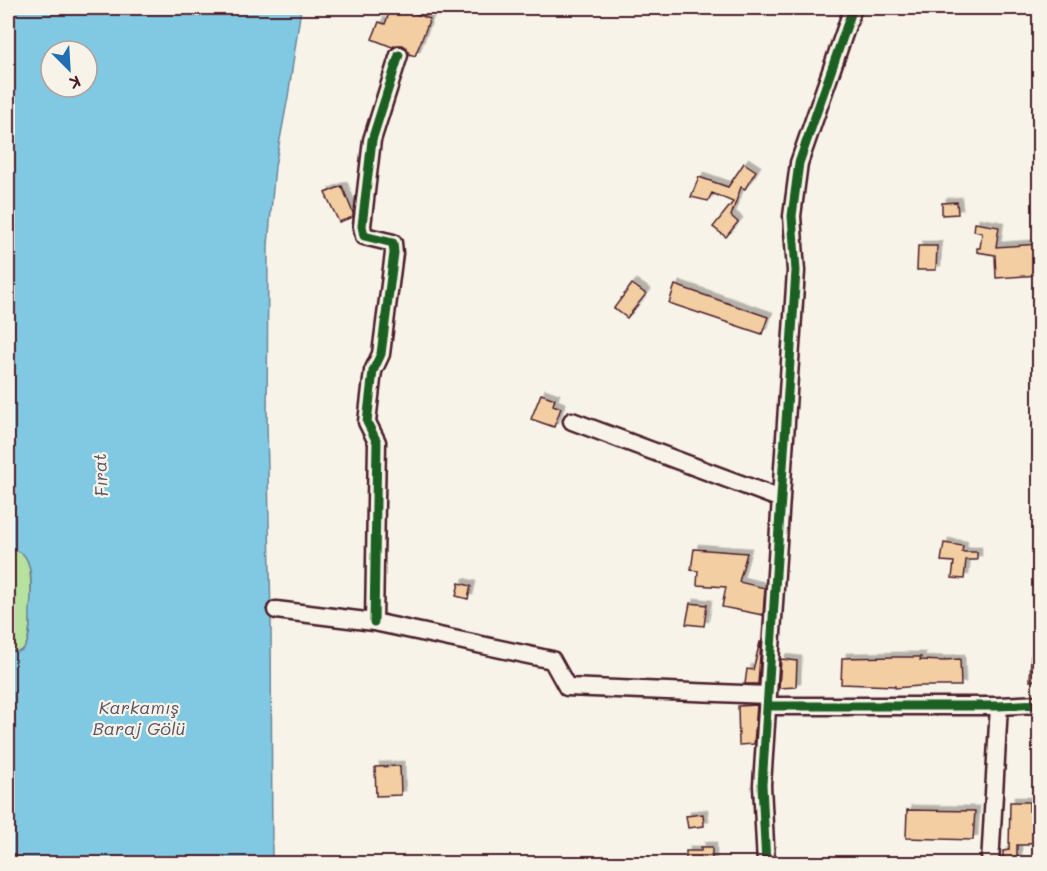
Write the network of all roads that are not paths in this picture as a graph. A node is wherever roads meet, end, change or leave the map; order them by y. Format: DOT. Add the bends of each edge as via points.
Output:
graph roads {
  1 [pos="853,8"];
  2 [pos="399,55"];
  3 [pos="572,422"];
  4 [pos="781,499"];
  5 [pos="276,610"];
  6 [pos="375,622"];
  7 [pos="768,700"];
  8 [pos="1040,704"];
  9 [pos="999,706"];
  10 [pos="766,864"];
  11 [pos="990,864"];
  1 -- 4 [label="street" via="799,163 792,216 796,271"];
  2 -- 6 [label="street" via="372,140 362,226 364,236 393,243 394,253 381,354 374,371 367,422 377,442"];
  3 -- 4 [label="street"];
  4 -- 7 [label="street"];
  5 -- 6 [label="street"];
  6 -- 7 [label="street" via="552,660 567,687"];
  7 -- 9 [label="street"];
  7 -- 10 [label="street" via="762,785"];
  8 -- 9 [label="street"];
  9 -- 11 [label="street"];
}
